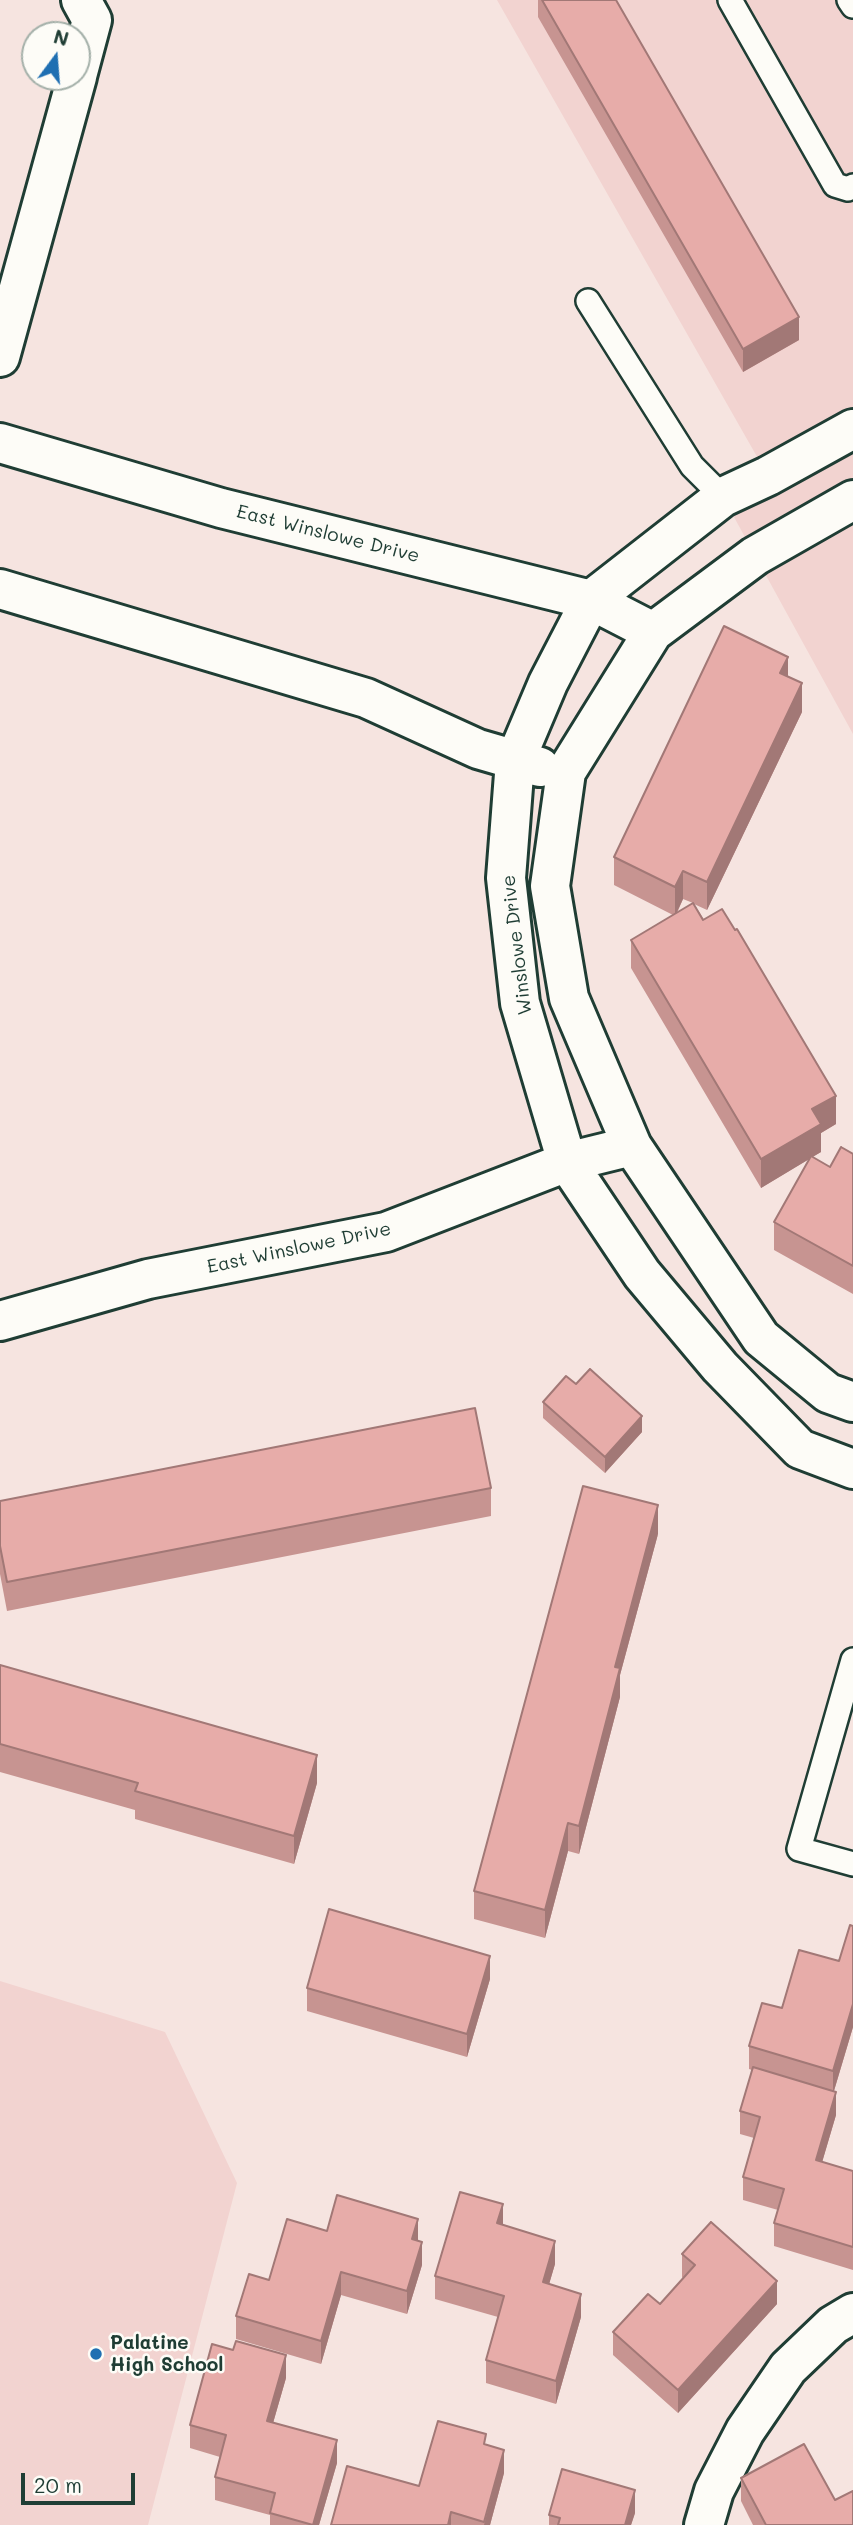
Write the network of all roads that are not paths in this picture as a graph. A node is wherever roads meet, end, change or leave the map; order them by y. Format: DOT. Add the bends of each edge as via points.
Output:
graph roads {
  1 [pos="81,0"];
  2 [pos="730,0"];
  3 [pos="849,0"];
  4 [pos="853,6"];
  5 [pos="91,24"];
  6 [pos="73,91"];
  7 [pos="853,186"];
  8 [pos="588,301"];
  9 [pos="0,357"];
  10 [pos="853,429"];
  11 [pos="0,443"];
  12 [pos="723,497"];
  13 [pos="853,499"];
  14 [pos="0,589"];
  15 [pos="591,600"];
  16 [pos="653,632"];
  17 [pos="515,761"];
  18 [pos="566,772"];
  19 [pos="632,1146"];
  20 [pos="567,1162"];
  21 [pos="0,1321"];
  22 [pos="841,1397"];
  23 [pos="853,1469"];
  24 [pos="853,1660"];
  25 [pos="853,1864"];
  26 [pos="853,2313"];
  27 [pos="704,2525"];
  1 -- 5 [label="street"];
  2 -- 7 [label="lane" via="835,185"];
  3 -- 4 [label="lane"];
  6 -- 9 [label="street"];
  8 -- 12 [label="lane" via="692,466"];
  10 -- 12 [label="street, Winslowe Drive"];
  11 -- 15 [label="street, East Winslowe Drive" via="221,508"];
  12 -- 15 [label="street, Winslowe Drive"];
  13 -- 16 [label="street, Winslowe Drive" via="755,556"];
  14 -- 17 [label="street" via="366,698"];
  15 -- 16 [label="street, East Winslowe Drive"];
  15 -- 17 [label="street, Winslowe Drive"];
  16 -- 18 [label="street, Winslowe Drive"];
  17 -- 18 [label="street"];
  17 -- 20 [label="street, Winslowe Drive" via="506,878 520,1003"];
  18 -- 19 [label="street, Winslowe Drive" via="550,886 569,998"];
  19 -- 20 [label="street, East Winslowe Drive"];
  19 -- 22 [label="street, Winslowe Drive" via="761,1338"];
  20 -- 21 [label="street, East Winslowe Drive" via="386,1232 148,1279"];
  20 -- 23 [label="street, Winslowe Drive" via="642,1273 720,1367 800,1449"];
  24 -- 25 [label="lane" via="799,1849"];
  26 -- 27 [label="street" via="833,2325 788,2368 745,2431 714,2491"];
}
